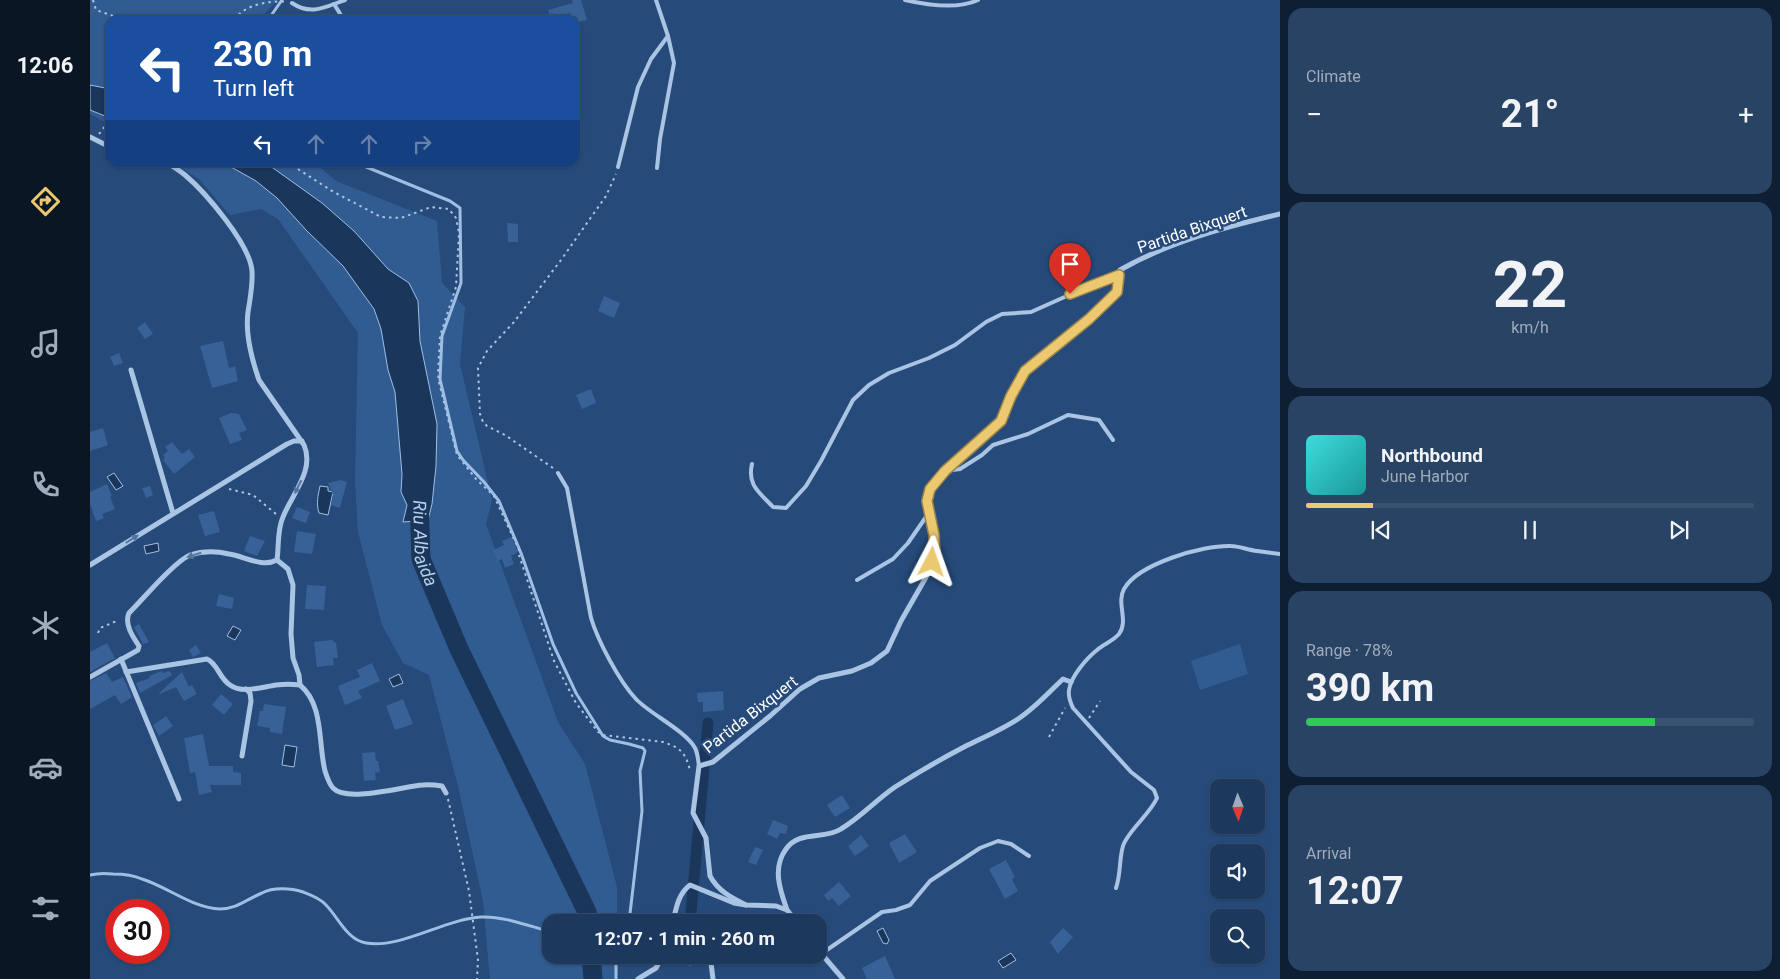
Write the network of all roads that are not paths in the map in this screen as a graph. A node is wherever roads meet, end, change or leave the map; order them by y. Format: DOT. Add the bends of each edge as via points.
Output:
graph roads {
  1 [pos="345,0"];
  2 [pos="656,0"];
  3 [pos="905,0"];
  4 [pos="978,0"];
  5 [pos="292,3"];
  6 [pos="334,4"];
  7 [pos="341,15"];
  8 [pos="668,36"];
  9 [pos="92,138"];
  10 [pos="105,144"];
  11 [pos="174,167"];
  12 [pos="618,167"];
  13 [pos="657,168"];
  14 [pos="1280,214"];
  15 [pos="1119,275"];
  16 [pos="131,370"];
  17 [pos="1113,440"];
  18 [pos="302,441"];
  19 [pos="752,464"];
  20 [pos="945,471"];
  21 [pos="558,472"];
  22 [pos="173,513"];
  23 [pos="928,514"];
  24 [pos="1280,554"];
  25 [pos="277,560"];
  26 [pos="90,564"];
  27 [pos="857,580"];
  28 [pos="121,659"];
  29 [pos="126,672"];
  30 [pos="90,677"];
  31 [pos="1071,682"];
  32 [pos="300,685"];
  33 [pos="246,689"];
  34 [pos="242,756"];
  35 [pos="699,766"];
  36 [pos="446,793"];
  37 [pos="179,799"];
  38 [pos="1029,856"];
  39 [pos="1116,888"];
  40 [pos="746,906"];
  41 [pos="787,910"];
  42 [pos="675,914"];
  43 [pos="790,914"];
  44 [pos="827,947"];
  45 [pos="827,960"];
  46 [pos="659,964"];
  47 [pos="711,964"];
  48 [pos="638,979"];
  49 [pos="713,979"];
  50 [pos="843,979"];
  1 -- 6 [label="lane"];
  2 -- 8 [label="lane"];
  3 -- 4 [label="lane" via="963,5"];
  5 -- 6 [label="lane" via="300,9 313,10"];
  6 -- 7 [label="lane"];
  8 -- 12 [label="lane" via="651,59 638,86"];
  8 -- 13 [label="lane" via="674,68"];
  9 -- 10 [label="street"];
  11 -- 18 [label="street" via="197,186 243,245 250,259 248,319 258,380"];
  14 -- 15 [label="street, Partida Bixquert" via="1233,225 1146,256 1120,270"];
  15 -- 19 [label="lane" via="1031,312 1002,314 955,345 869,384 853,400 806,486 786,508 773,507 754,487 750,475"];
  15 -- 20 [label="street, Partida Bixquert" via="1117,292 1025,371 1001,421"];
  16 -- 22 [label="street"];
  17 -- 20 [label="lane" via="1099,420 1068,416 993,445 960,469"];
  18 -- 22 [label="street" via="287,444"];
  18 -- 25 [label="street, one-way" via="307,463 283,517"];
  20 -- 23 [label="street, Partida Bixquert" via="930,489"];
  21 -- 35 [label="lane" via="567,488 596,633 636,699 694,746"];
  26 -- 22 [label="street, one-way"];
  23 -- 27 [label="lane" via="893,559"];
  23 -- 35 [label="street, Partida Bixquert" via="935,552 929,572 887,651 871,663 819,678 800,689 713,762"];
  24 -- 31 [label="lane" via="1231,546 1216,547 1174,556 1154,566 1126,586 1121,594 1122,627 1119,634 1096,650"];
  25 -- 28 [label="street, one-way" via="264,563 216,552 198,553 180,561 129,613 127,624 139,646 138,650"];
  25 -- 32 [label="street" via="288,569 293,585 291,634"];
  28 -- 29 [label="street"];
  28 -- 30 [label="street"];
  29 -- 33 [label="street" via="206,659 213,662 230,686"];
  29 -- 37 [label="street"];
  31 -- 39 [label="lane" via="1068,691 1073,708 1131,772 1154,790 1158,798 1124,844"];
  31 -- 41 [label="street" via="1063,679 1035,707 1016,720 895,787 841,829 825,835 804,836 790,844 782,856 778,876"];
  32 -- 33 [label="street"];
  32 -- 36 [label="street" via="310,696 318,720 323,763 333,788 349,794 362,794 424,785 442,786"];
  33 -- 34 [label="street" via="252,701"];
  35 -- 40 [label="street" via="693,813 706,838 710,876 728,896"];
  38 -- 44 [label="lane" via="1011,844 998,842 980,848 930,881 910,905 882,912"];
  40 -- 41 [label="street" via="776,906"];
  40 -- 42 [label="street" via="690,885 684,890"];
  41 -- 43 [label="street"];
  45 -- 50 [label="street"];
  46 -- 48 [label="street"];
  47 -- 49 [label="street"];
}
